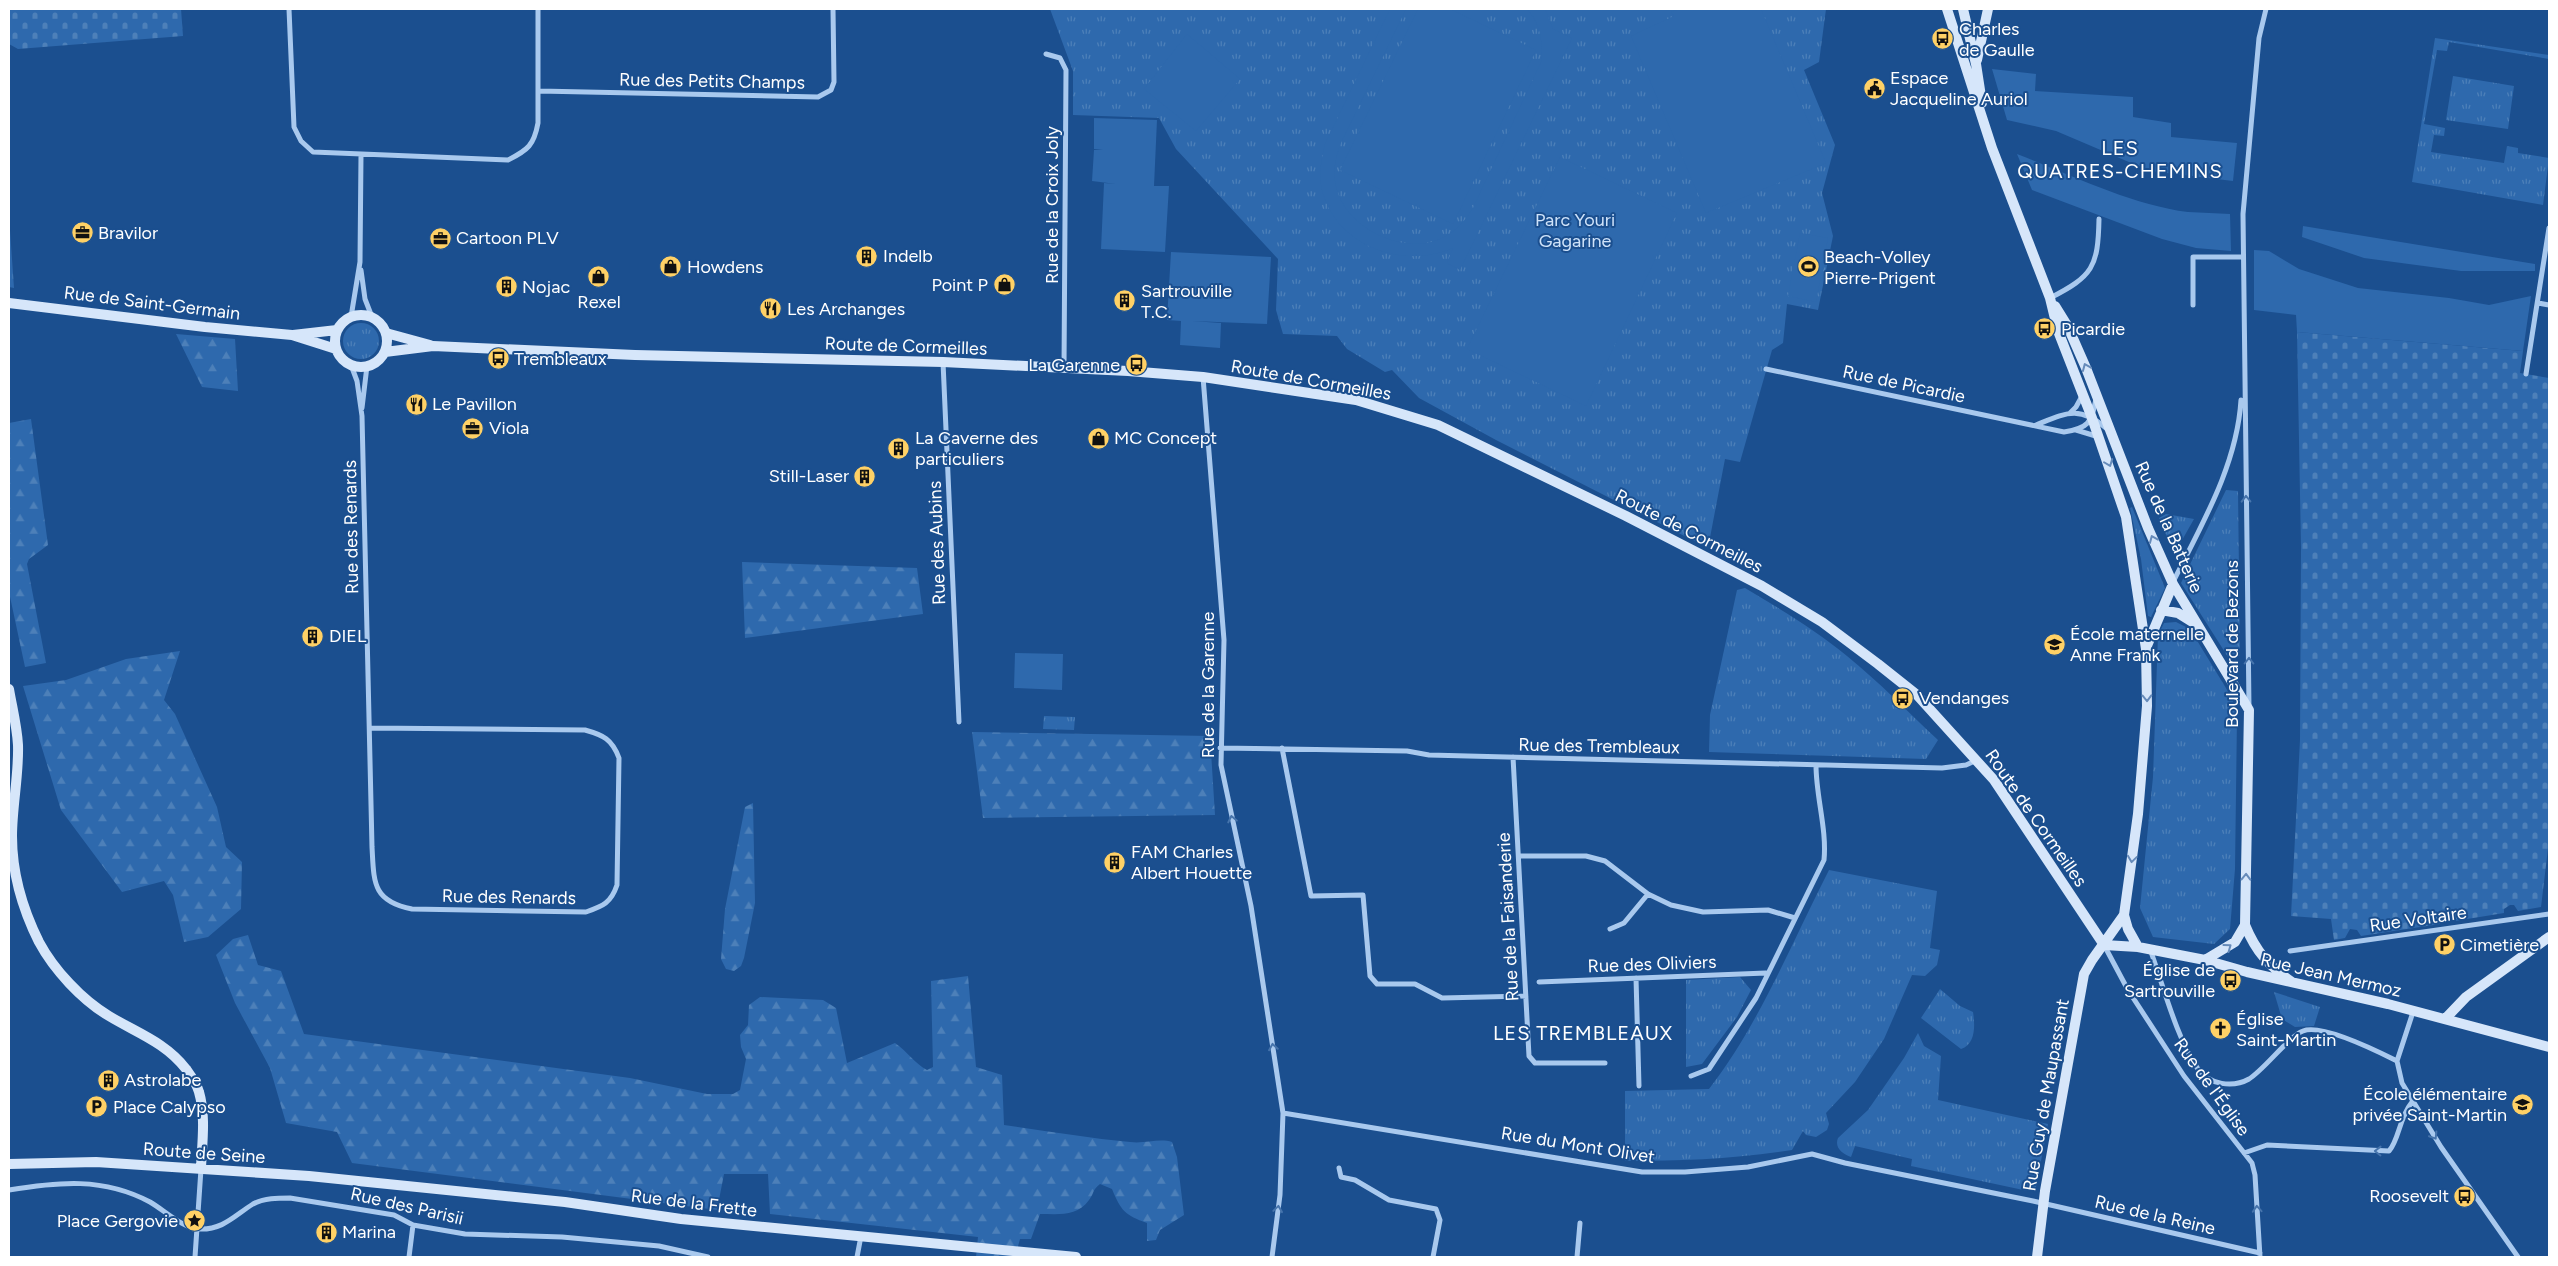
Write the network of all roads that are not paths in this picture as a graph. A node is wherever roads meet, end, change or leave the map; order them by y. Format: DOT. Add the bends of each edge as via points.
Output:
graph roads {
  1 [pos="289,9"];
  2 [pos="538,9"];
  3 [pos="833,9"];
  4 [pos="1947,9"];
  5 [pos="1963,9"];
  6 [pos="1988,9"];
  7 [pos="2266,9"];
  8 [pos="1046,54"];
  9 [pos="1976,64"];
  10 [pos="539,91"];
  11 [pos="1985,126"];
  12 [pos="361,155"];
  13 [pos="2099,220"];
  14 [pos="2549,228"];
  15 [pos="2243,257"];
  16 [pos="360,262"];
  17 [pos="2050,298"];
  18 [pos="9,303"];
  19 [pos="2538,303"];
  20 [pos="2194,305"];
  21 [pos="2549,305"];
  22 [pos="351,317"];
  23 [pos="372,317"];
  24 [pos="337,330"];
  25 [pos="386,333"];
  26 [pos="292,335"];
  27 [pos="433,346"];
  28 [pos="336,349"];
  29 [pos="384,352"];
  30 [pos="943,362"];
  31 [pos="2244,362"];
  32 [pos="351,365"];
  33 [pos="367,366"];
  34 [pos="1064,368"];
  35 [pos="1766,369"];
  36 [pos="2526,374"];
  37 [pos="1203,377"];
  38 [pos="2083,393"];
  39 [pos="2097,393"];
  40 [pos="2070,413"];
  41 [pos="362,416"];
  42 [pos="2092,418"];
  43 [pos="2036,426"];
  44 [pos="2075,430"];
  45 [pos="2110,431"];
  46 [pos="2099,437"];
  47 [pos="2173,584"];
  48 [pos="2161,610"];
  49 [pos="2197,625"];
  50 [pos="2146,649"];
  51 [pos="9,689"];
  52 [pos="2249,710"];
  53 [pos="959,722"];
  54 [pos="370,728"];
  55 [pos="1220,748"];
  56 [pos="1282,748"];
  57 [pos="1513,757"];
  58 [pos="1977,760"];
  59 [pos="1816,765"];
  60 [pos="1519,856"];
  61 [pos="1648,894"];
  62 [pos="2549,914"];
  63 [pos="2124,915"];
  64 [pos="1795,918"];
  65 [pos="2245,925"];
  66 [pos="1610,930"];
  67 [pos="2549,937"];
  68 [pos="2104,945"];
  69 [pos="2138,946"];
  70 [pos="2150,949"];
  71 [pos="2290,951"];
  72 [pos="2205,960"];
  73 [pos="1766,973"];
  74 [pos="1636,978"];
  75 [pos="1539,982"];
  76 [pos="2292,982"];
  77 [pos="1526,996"];
  78 [pos="2413,1012"];
  79 [pos="2444,1019"];
  80 [pos="2549,1047"];
  81 [pos="2397,1061"];
  82 [pos="1605,1063"];
  83 [pos="1691,1076"];
  84 [pos="1639,1086"];
  85 [pos="2412,1102"];
  86 [pos="1284,1113"];
  87 [pos="2244,1153"];
  88 [pos="9,1164"];
  89 [pos="201,1168"];
  90 [pos="1339,1168"];
  91 [pos="309,1176"];
  92 [pos="9,1190"];
  93 [pos="2043,1204"];
  94 [pos="1580,1223"];
  95 [pos="413,1225"];
  96 [pos="197,1229"];
  97 [pos="861,1236"];
  98 [pos="2260,1255"];
  99 [pos="195,1257"];
  100 [pos="409,1257"];
  101 [pos="708,1257"];
  102 [pos="857,1257"];
  103 [pos="1076,1257"];
  104 [pos="1272,1257"];
  105 [pos="1433,1257"];
  106 [pos="1577,1257"];
  107 [pos="2037,1257"];
  108 [pos="2518,1257"];
  1 -- 12 [label="street" via="294,126 301,141 313,152"];
  2 -- 10 [label="street"];
  3 -- 10 [label="street, Rue des Petits Champs" via="834,82 831,90 818,97"];
  4 -- 11 [label="main road"];
  5 -- 9 [label="main road"];
  6 -- 9 [label="main road"];
  7 -- 15 [label="street, Boulevard de Bezons" via="2259,38 2244,181"];
  8 -- 34 [label="street, Rue de la Croix Joly" via="1060,58 1066,70"];
  9 -- 11 [label="main road"];
  10 -- 12 [label="street" via="535,139 524,152 508,160"];
  11 -- 17 [label="main road"];
  12 -- 16 [label="street"];
  13 -- 17 [label="street" via="2094,264 2084,279"];
  14 -- 19 [label="street"];
  15 -- 20 [label="street" via="2193,256"];
  15 -- 31 [label="street, Boulevard de Bezons"];
  16 -- 22 [label="street"];
  16 -- 23 [label="street" via="365,299"];
  17 -- 38 [label="main road" via="2058,331"];
  39 -- 17 [label="main road, Rue de la Batterie, one-way" via="2068,327"];
  18 -- 26 [label="main road, Rue de Saint-Germain"];
  19 -- 21 [label="street"];
  19 -- 36 [label="street"];
  22 -- 23 [label="main road"];
  22 -- 24 [label="main road"];
  23 -- 25 [label="main road"];
  24 -- 26 [label="main road, Rue de Saint-Germain"];
  24 -- 28 [label="main road"];
  25 -- 27 [label="main road, Route de Cormeilles"];
  25 -- 29 [label="main road"];
  26 -- 28 [label="main road, Rue de Saint-Germain"];
  27 -- 29 [label="main road, Route de Cormeilles"];
  27 -- 30 [label="main road, Route de Cormeilles" via="635,355"];
  28 -- 32 [label="main road"];
  29 -- 33 [label="main road"];
  30 -- 34 [label="main road, Route de Cormeilles"];
  30 -- 53 [label="street, Rue des Aubins"];
  31 -- 47 [label="street, Boulevard de Bezons" via="2240,425 2225,474"];
  52 -- 31 [label="street, Boulevard de Bezons, one-way"];
  32 -- 33 [label="main road"];
  32 -- 41 [label="street, Rue des Renards"];
  33 -- 41 [label="street, Rue des Renards"];
  34 -- 37 [label="main road, Route de Cormeilles"];
  35 -- 43 [label="street, Rue de Picardie"];
  37 -- 55 [label="street, Rue de la Garenne" via="1224,640"];
  37 -- 58 [label="main road, Route de Cormeilles" via="1356,400 1402,413 1438,425 1626,516 1762,586 1822,622 1917,695"];
  38 -- 40 [label="street"];
  38 -- 42 [label="main road"];
  39 -- 42 [label="street"];
  39 -- 45 [label="main road, Rue de la Batterie"];
  40 -- 42 [label="street" via="2078,412"];
  40 -- 43 [label="street"];
  41 -- 54 [label="street, Rue des Renards"];
  42 -- 44 [label="street" via="2083,428"];
  42 -- 45 [label="street"];
  42 -- 46 [label="main road"];
  43 -- 44 [label="street, Rue de Picardie" via="2064,432"];
  44 -- 46 [label="street, Rue de Picardie"];
  47 -- 45 [label="main road, Rue de la Batterie, one-way"];
  46 -- 50 [label="main road, one-way" via="2126,517"];
  47 -- 48 [label="main road"];
  47 -- 49 [label="main road, Rue de la Batterie"];
  48 -- 49 [label="main road, Rue de la Batterie" via="2178,613"];
  48 -- 50 [label="main road"];
  49 -- 52 [label="main road, Rue de la Batterie"];
  50 -- 63 [label="main road, one-way" via="2146,724"];
  51 -- 89 [label="main road" via="18,744 12,836 15,871 29,918 52,960 78,991 108,1016 160,1043 193,1078 199,1092 202,1122"];
  65 -- 52 [label="main road, Boulevard de Bezons, one-way"];
  54 -- 54 [label="street, Rue des Renards" via="584,730 604,736 614,744 619,758 617,886 612,899 586,912 412,909 386,902 374,878"];
  55 -- 56 [label="street, Rue des Trembleaux"];
  86 -- 55 [label="street, Rue de la Garenne, one-way" via="1251,906"];
  56 -- 57 [label="street, Rue des Trembleaux"];
  56 -- 77 [label="street" via="1311,896 1363,895 1370,976 1377,984 1415,984 1442,998"];
  57 -- 59 [label="street, Rue des Trembleaux"];
  57 -- 60 [label="street, Rue de la Faisanderie"];
  58 -- 59 [label="street, Rue des Trembleaux" via="1942,768"];
  58 -- 68 [label="main road, Route de Cormeilles" via="2030,831"];
  59 -- 64 [label="street" via="1824,860"];
  60 -- 61 [label="street" via="1586,856 1605,861"];
  60 -- 77 [label="street, Rue de la Faisanderie"];
  61 -- 64 [label="street" via="1703,912 1768,910"];
  61 -- 66 [label="street" via="1624,923"];
  62 -- 71 [label="street, Rue Voltaire"];
  63 -- 68 [label="main road, Rue Guy de Maupassant"];
  63 -- 69 [label="main road"];
  64 -- 73 [label="street"];
  72 -- 65 [label="main road, one-way" via="2235,942"];
  65 -- 76 [label="main road, Boulevard de Bezons" via="2262,958"];
  67 -- 79 [label="main road" via="2466,997"];
  68 -- 69 [label="main road, Rue Jean Mermoz"];
  68 -- 87 [label="street, Rue de l'Église" via="2128,990 2184,1076"];
  68 -- 93 [label="main road, Rue Guy de Maupassant" via="2084,974"];
  69 -- 70 [label="main road, Rue Jean Mermoz"];
  70 -- 72 [label="main road, Rue Jean Mermoz"];
  70 -- 81 [label="street" via="2187,1052 2198,1071 2212,1081 2231,1085 2248,1079 2304,1031 2320,1030 2365,1045"];
  72 -- 76 [label="main road, Rue Jean Mermoz"];
  73 -- 74 [label="street, Rue des Oliviers"];
  73 -- 83 [label="street" via="1756,998 1710,1069"];
  74 -- 75 [label="street, Rue des Oliviers"];
  74 -- 84 [label="street"];
  76 -- 78 [label="main road, Rue Jean Mermoz"];
  77 -- 82 [label="street, Rue de la Faisanderie" via="1530,1056 1535,1063"];
  78 -- 79 [label="main road, Rue Jean Mermoz"];
  78 -- 81 [label="street"];
  79 -- 80 [label="main road, Rue Jean Mermoz"];
  81 -- 85 [label="street" via="2402,1083"];
  85 -- 87 [label="street, one-way" via="2403,1114 2393,1146 2388,1151 2267,1145"];
  85 -- 108 [label="street, one-way"];
  86 -- 93 [label="street, Rue du Mont Olivet" via="1642,1172 1748,1167 1812,1154"];
  104 -- 86 [label="street, Rue de la Garenne, one-way" via="1280,1194"];
  98 -- 87 [label="street, Rue de l'Église, one-way" via="2255,1175 2252,1163"];
  88 -- 89 [label="main road, Route de Seine" via="96,1162"];
  89 -- 91 [label="main road, Route de Seine"];
  89 -- 96 [label="street"];
  90 -- 105 [label="street" via="1341,1178 1355,1180 1389,1200 1436,1209 1440,1220"];
  91 -- 97 [label="main road, Rue de la Frette" via="565,1202 681,1219"];
  92 -- 96 [label="street" via="65,1182 88,1183 149,1201"];
  93 -- 98 [label="street, Rue de la Reine"];
  93 -- 107 [label="main road, Rue Guy de Maupassant"];
  94 -- 106 [label="street"];
  95 -- 96 [label="street, Rue des Parisii" via="394,1215 307,1200 274,1198 254,1203 224,1226"];
  95 -- 100 [label="street"];
  95 -- 101 [label="street, Rue des Parisii" via="465,1234 562,1237 659,1246"];
  96 -- 99 [label="street"];
  97 -- 102 [label="street"];
  97 -- 103 [label="main road, Rue de la Frette"];
}
